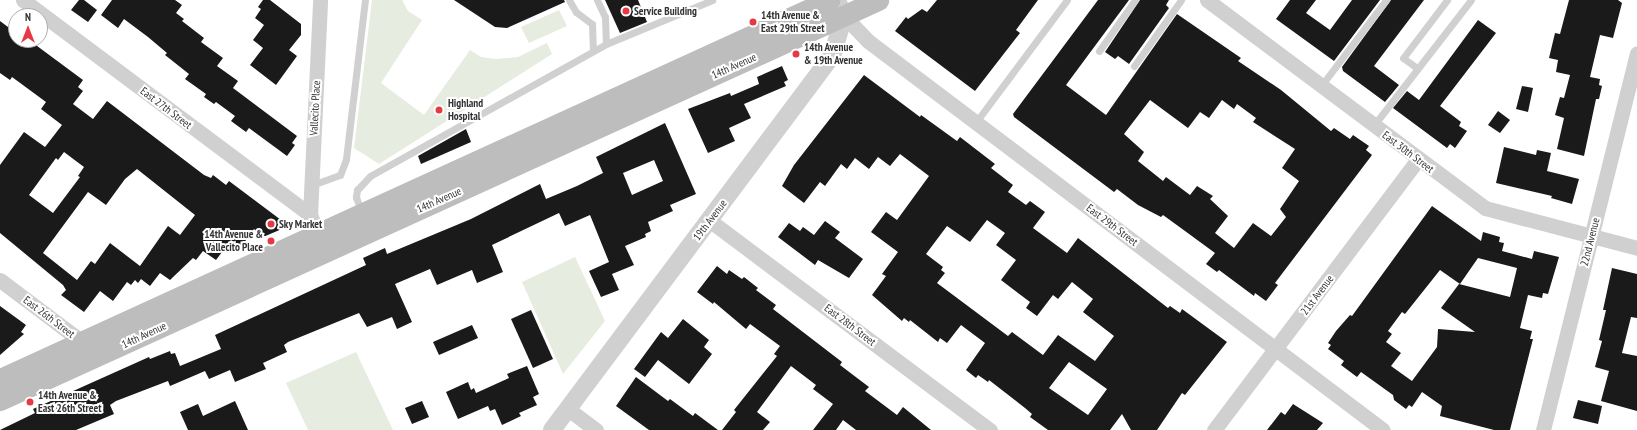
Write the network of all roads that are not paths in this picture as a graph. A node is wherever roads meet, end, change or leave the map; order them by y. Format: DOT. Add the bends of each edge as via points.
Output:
graph roads {
  1 [pos="23,0"];
  2 [pos="320,0"];
  3 [pos="365,0"];
  4 [pos="570,0"];
  5 [pos="597,0"];
  6 [pos="712,0"];
  7 [pos="829,0"];
  8 [pos="878,0"];
  9 [pos="1067,0"];
  10 [pos="1135,0"];
  11 [pos="1181,0"];
  12 [pos="1207,0"];
  13 [pos="1386,0"];
  14 [pos="1447,0"];
  15 [pos="1471,0"];
  16 [pos="841,8"];
  17 [pos="606,44"];
  18 [pos="593,51"];
  19 [pos="1099,51"];
  20 [pos="1637,54"];
  21 [pos="1134,66"];
  22 [pos="1417,68"];
  23 [pos="1321,86"];
  24 [pos="976,122"];
  25 [pos="1374,125"];
  26 [pos="1418,159"];
  27 [pos="312,184"];
  28 [pos="362,213"];
  29 [pos="709,220"];
  30 [pos="318,233"];
  31 [pos="1592,236"];
  32 [pos="1637,248"];
  33 [pos="0,280"];
  34 [pos="81,341"];
  35 [pos="1276,349"];
  36 [pos="93,358"];
  37 [pos="0,379"];
  38 [pos="0,400"];
  39 [pos="568,409"];
  40 [pos="552,430"];
  41 [pos="596,430"];
  42 [pos="990,430"];
  43 [pos="1214,430"];
  44 [pos="1383,430"];
  45 [pos="1543,430"];
  1 -- 30 [label="street, East 27th Street"];
  2 -- 27 [label="street, Vallecito Place"];
  3 -- 27 [label="lane" via="346,159 340,175"];
  4 -- 18 [label="lane" via="576,12 592,24"];
  5 -- 17 [label="lane" via="604,17"];
  6 -- 17 [label="lane"];
  7 -- 28 [label="main road, 14th Avenue"];
  8 -- 16 [label="main road, 14th Avenue"];
  9 -- 24 [label="lane"];
  10 -- 19 [label="lane"];
  11 -- 21 [label="lane"];
  12 -- 23 [label="street, East 30th Street"];
  13 -- 23 [label="lane"];
  14 -- 22 [label="lane" via="1403,58"];
  15 -- 22 [label="lane"];
  16 -- 24 [label="street, East 29th Street" via="868,41"];
  16 -- 29 [label="street, 19th Avenue" via="832,56"];
  16 -- 30 [label="main road, 14th Avenue"];
  17 -- 18 [label="lane"];
  18 -- 28 [label="lane" via="370,176 357,190 356,197"];
  20 -- 31 [label="street, 22nd Avenue"];
  22 -- 25 [label="lane"];
  23 -- 25 [label="street, East 30th Street"];
  24 -- 35 [label="street, East 29th Street"];
  25 -- 26 [label="street, East 30th Street"];
  26 -- 31 [label="street, East 30th Street" via="1484,208"];
  26 -- 35 [label="street, 21st Avenue"];
  27 -- 30 [label="street, Vallecito Place"];
  28 -- 30 [label="main road, 14th Avenue"];
  29 -- 39 [label="street, 19th Avenue"];
  29 -- 42 [label="street, East 28th Street"];
  30 -- 34 [label="main road, 14th Avenue"];
  30 -- 36 [label="main road, 14th Avenue"];
  31 -- 32 [label="street, East 30th Street"];
  31 -- 45 [label="street, 22nd Avenue"];
  33 -- 34 [label="street, East 26th Street"];
  34 -- 36 [label="street, East 26th Street"];
  34 -- 37 [label="main road, 14th Avenue"];
  35 -- 43 [label="street, 21st Avenue"];
  35 -- 44 [label="street, East 29th Street"];
  36 -- 38 [label="main road, 14th Avenue"];
  39 -- 40 [label="street, 19th Avenue"];
  39 -- 41 [label="street"];
}
